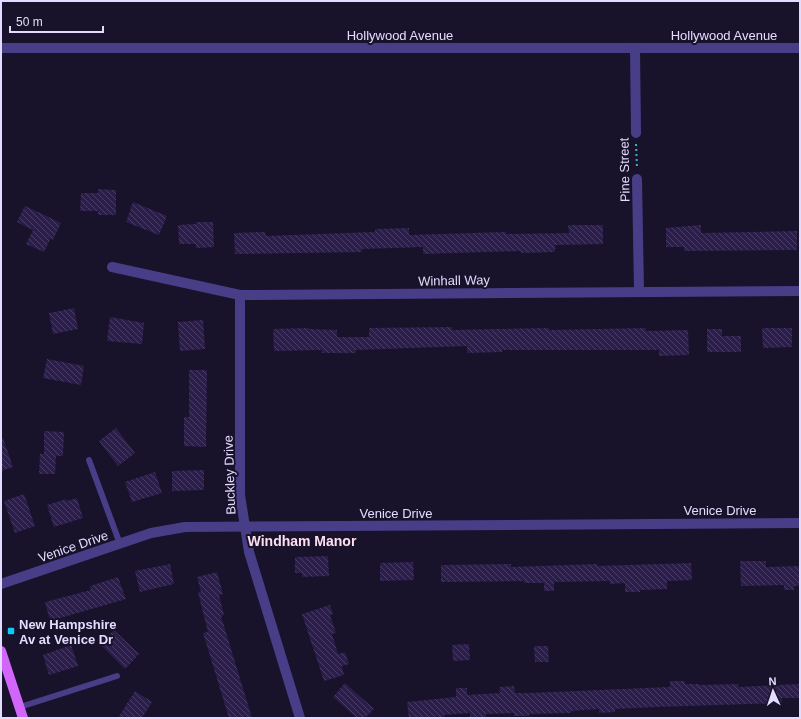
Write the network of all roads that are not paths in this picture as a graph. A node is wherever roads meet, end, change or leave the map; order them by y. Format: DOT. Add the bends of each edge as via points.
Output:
graph roads {
  1 [pos="1,48"];
  2 [pos="635,48"];
  3 [pos="800,48"];
  4 [pos="636,133"];
  5 [pos="637,179"];
  6 [pos="112,267"];
  7 [pos="639,291"];
  8 [pos="800,291"];
  9 [pos="240,295"];
  10 [pos="89,460"];
  11 [pos="800,523"];
  12 [pos="244,527"];
  13 [pos="120,544"];
  14 [pos="1,584"];
  15 [pos="1,651"];
  16 [pos="117,676"];
  17 [pos="20,707"];
  18 [pos="23,718"];
  19 [pos="300,718"];
  1 -- 2 [label="street, Hollywood Avenue"];
  2 -- 3 [label="street, Hollywood Avenue"];
  2 -- 4 [label="street, Pine Street"];
  5 -- 7 [label="street, Pine Street"];
  6 -- 9 [label="street, Winhall Way"];
  7 -- 8 [label="street, Winhall Way"];
  7 -- 9 [label="street, Winhall Way"];
  9 -- 12 [label="street, Buckley Drive" via="240,495"];
  10 -- 13 [label="lane"];
  11 -- 12 [label="street, Venice Drive"];
  12 -- 13 [label="street, Venice Drive" via="185,527 151,533"];
  12 -- 19 [label="street, Buckley Drive" via="249,552"];
  13 -- 14 [label="street, Venice Drive"];
  15 -- 17 [label="main road"];
  16 -- 17 [label="lane"];
  17 -- 18 [label="main road"];
}
